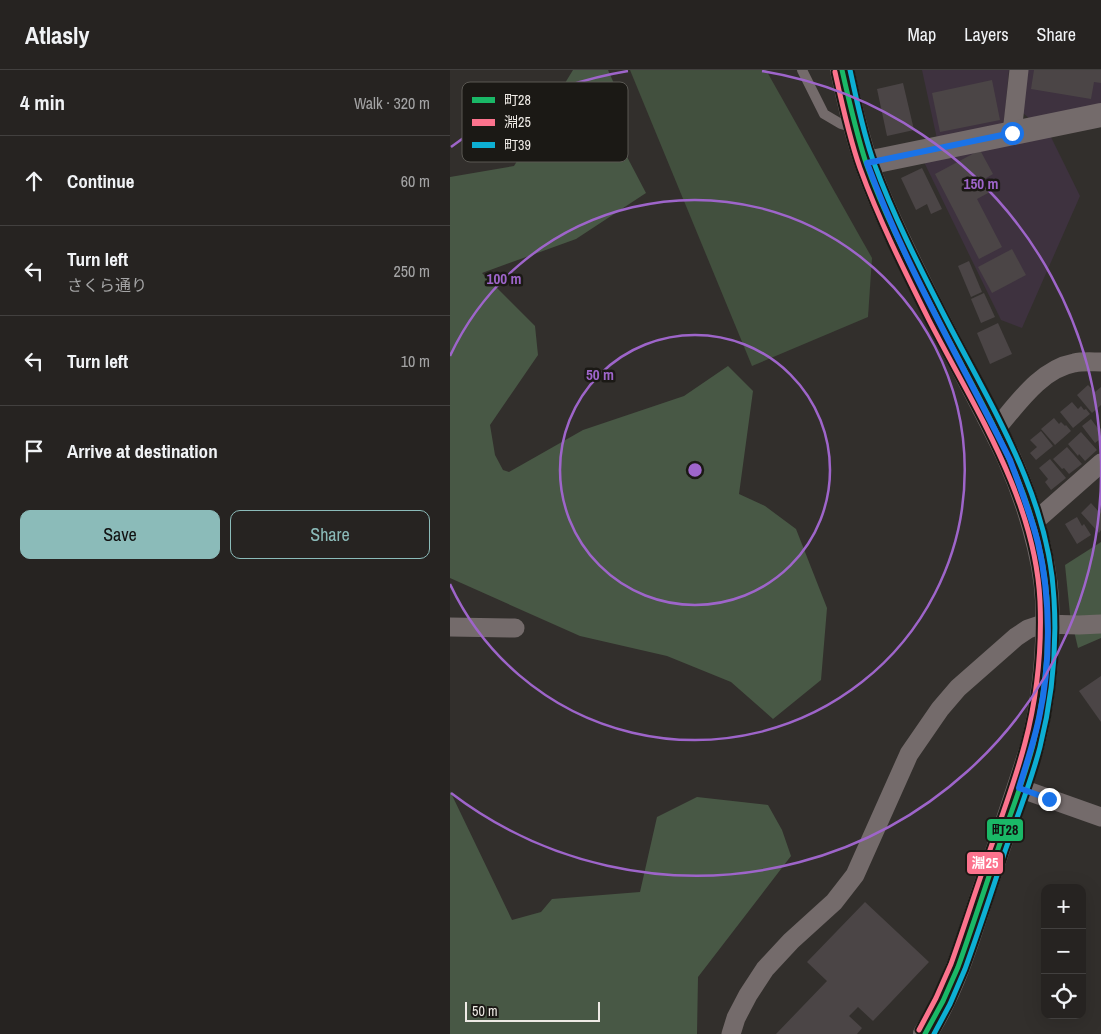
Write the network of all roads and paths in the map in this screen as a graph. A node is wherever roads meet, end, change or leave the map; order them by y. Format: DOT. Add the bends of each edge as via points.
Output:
graph roads {
  1 [pos="802,70"];
  2 [pos="842,70"];
  3 [pos="1019,70"];
  4 [pos="1101,115"];
  5 [pos="856,128"];
  6 [pos="1012,133"];
  7 [pos="867,163"];
  8 [pos="1101,362"];
  9 [pos="995,430"];
  10 [pos="1101,463"];
  11 [pos="1032,524"];
  12 [pos="1048,624"];
  13 [pos="1101,624"];
  14 [pos="450,627"];
  15 [pos="515,628"];
  16 [pos="1019,788"];
  17 [pos="1101,818"];
  18 [pos="731,1034"];
  19 [pos="925,1034"];
  1 -- 5 [label="lane" via="824,114"];
  2 -- 5 [label="street"];
  3 -- 6 [label="street"];
  4 -- 6 [label="street"];
  5 -- 7 [label="street"];
  6 -- 7 [label="street"];
  7 -- 9 [label="street" via="927,298"];
  8 -- 9 [label="street" via="1072,363 1054,370 1037,382"];
  9 -- 11 [label="street" via="1010,460"];
  10 -- 11 [label="street" via="1084,490"];
  11 -- 12 [label="street" via="1043,570"];
  12 -- 13 [label="street"];
  12 -- 16 [label="street" via="1040,718"];
  12 -- 18 [label="street" via="1028,629 1016,637 958,688 940,709 909,754 855,875 834,902 765,969 748,995"];
  14 -- 15 [label="street"];
  16 -- 17 [label="street"];
  16 -- 19 [label="street" via="965,948 935,1019"];
}
